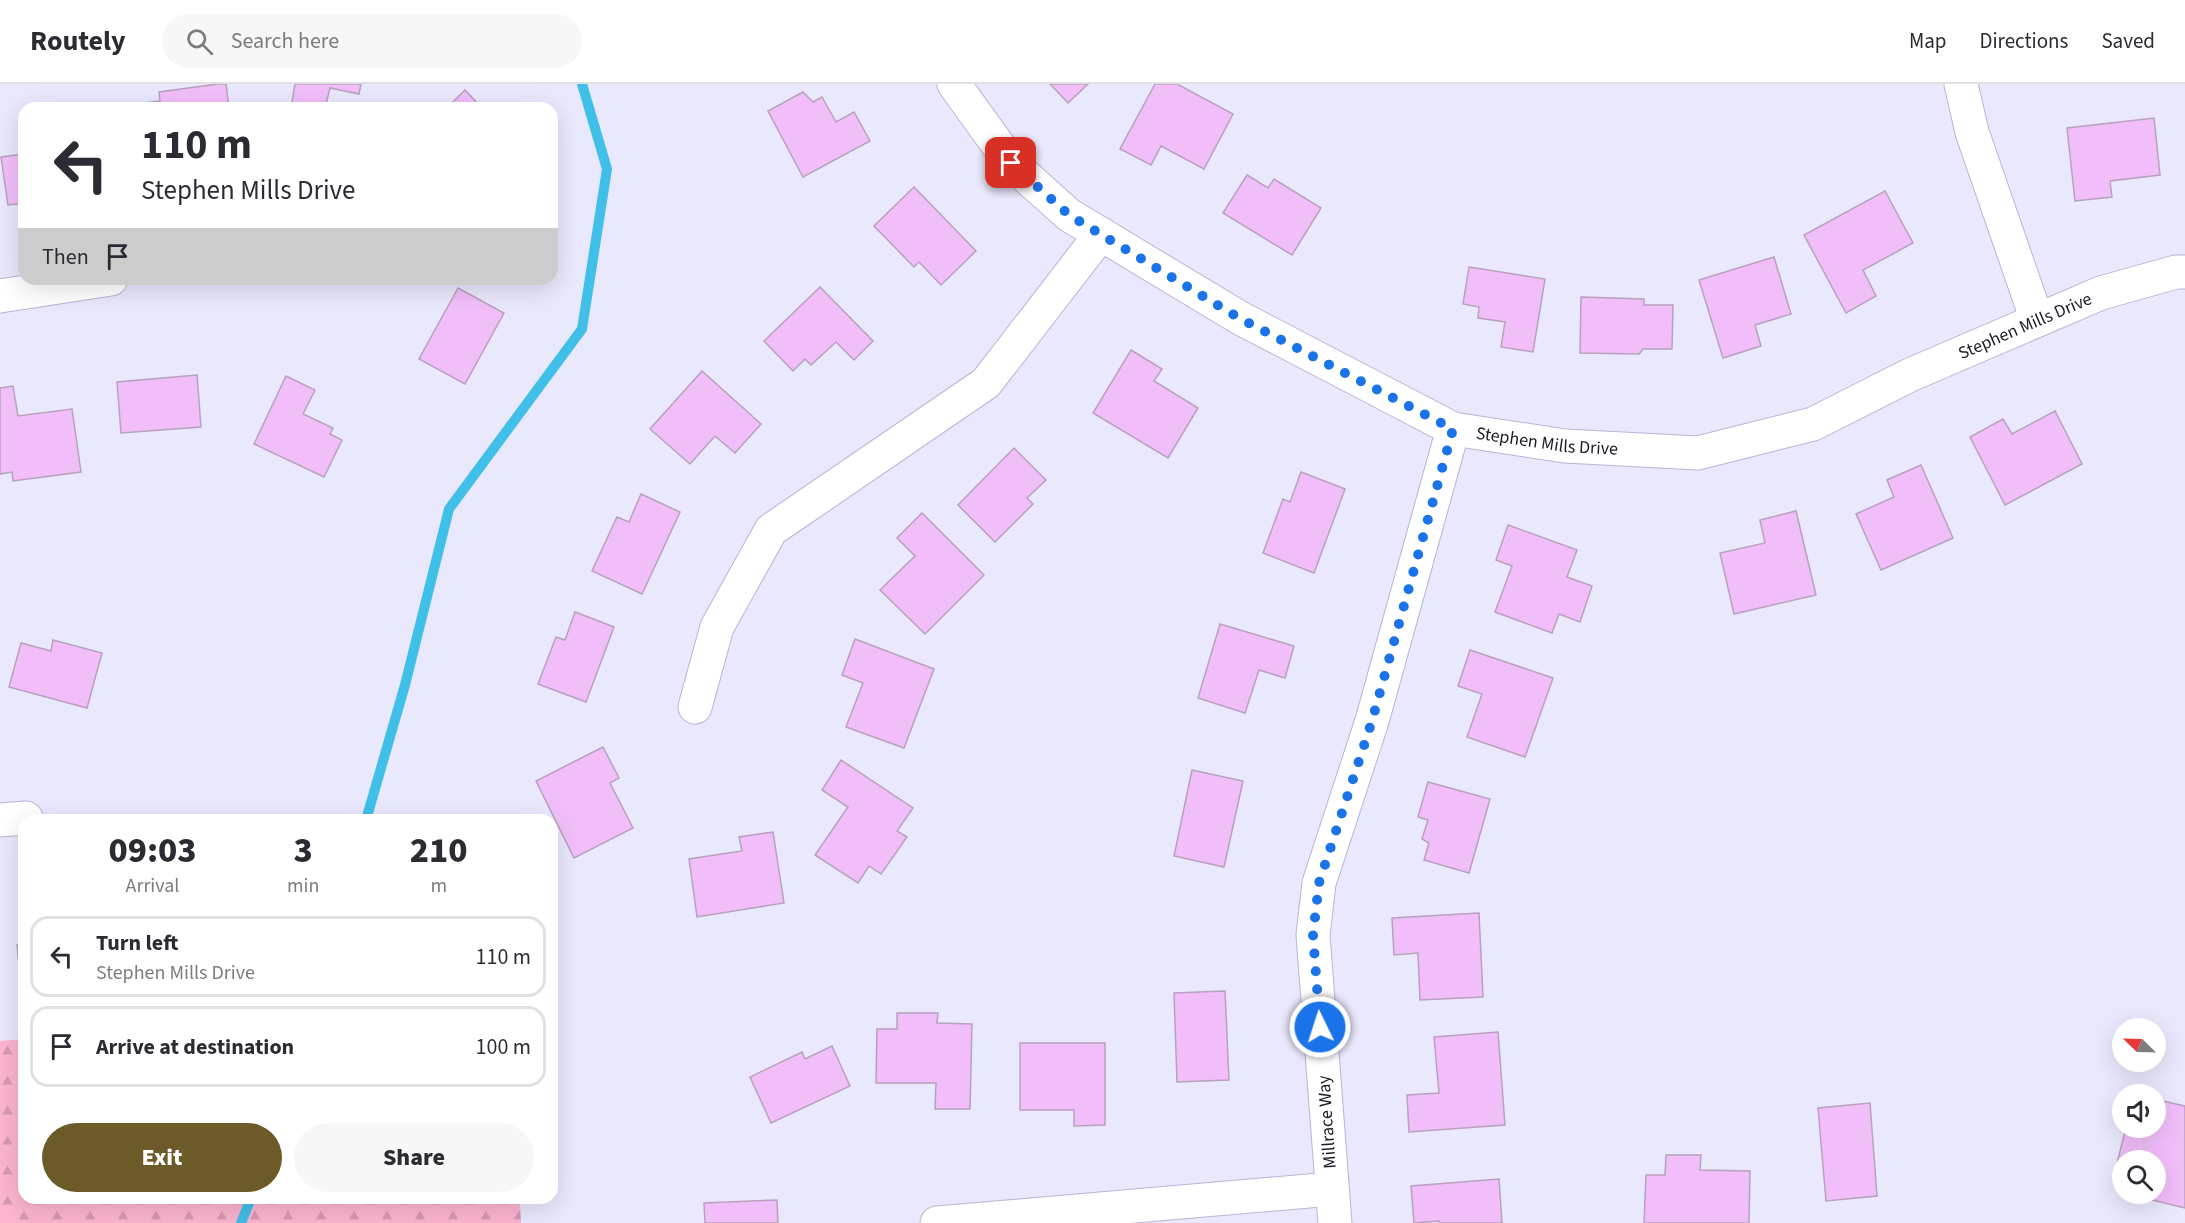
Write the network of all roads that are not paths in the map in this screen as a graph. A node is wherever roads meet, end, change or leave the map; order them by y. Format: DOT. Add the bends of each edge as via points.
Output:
graph roads {
  1 [pos="954,84"];
  2 [pos="1961,84"];
  3 [pos="1101,234"];
  4 [pos="2185,272"];
  5 [pos="72,285"];
  6 [pos="0,296"];
  7 [pos="2037,320"];
  8 [pos="1453,429"];
  9 [pos="694,707"];
  10 [pos="1332,1189"];
  11 [pos="937,1223"];
  12 [pos="1335,1223"];
  1 -- 3 [label="street, Stephen Mills Drive" via="1011,163 1069,215"];
  2 -- 7 [label="street" via="1972,132"];
  3 -- 8 [label="street, Stephen Mills Drive" via="1239,318"];
  3 -- 9 [label="street" via="986,383 771,530 717,627"];
  4 -- 7 [label="street, Stephen Mills Drive" via="2101,293"];
  5 -- 6 [label="street"];
  7 -- 8 [label="street, Stephen Mills Drive" via="1910,375 1813,424 1698,453 1565,446"];
  8 -- 10 [label="street, Millrace Way" via="1372,721 1319,883 1313,935"];
  10 -- 11 [label="street"];
  10 -- 12 [label="street, Millrace Way"];
}
